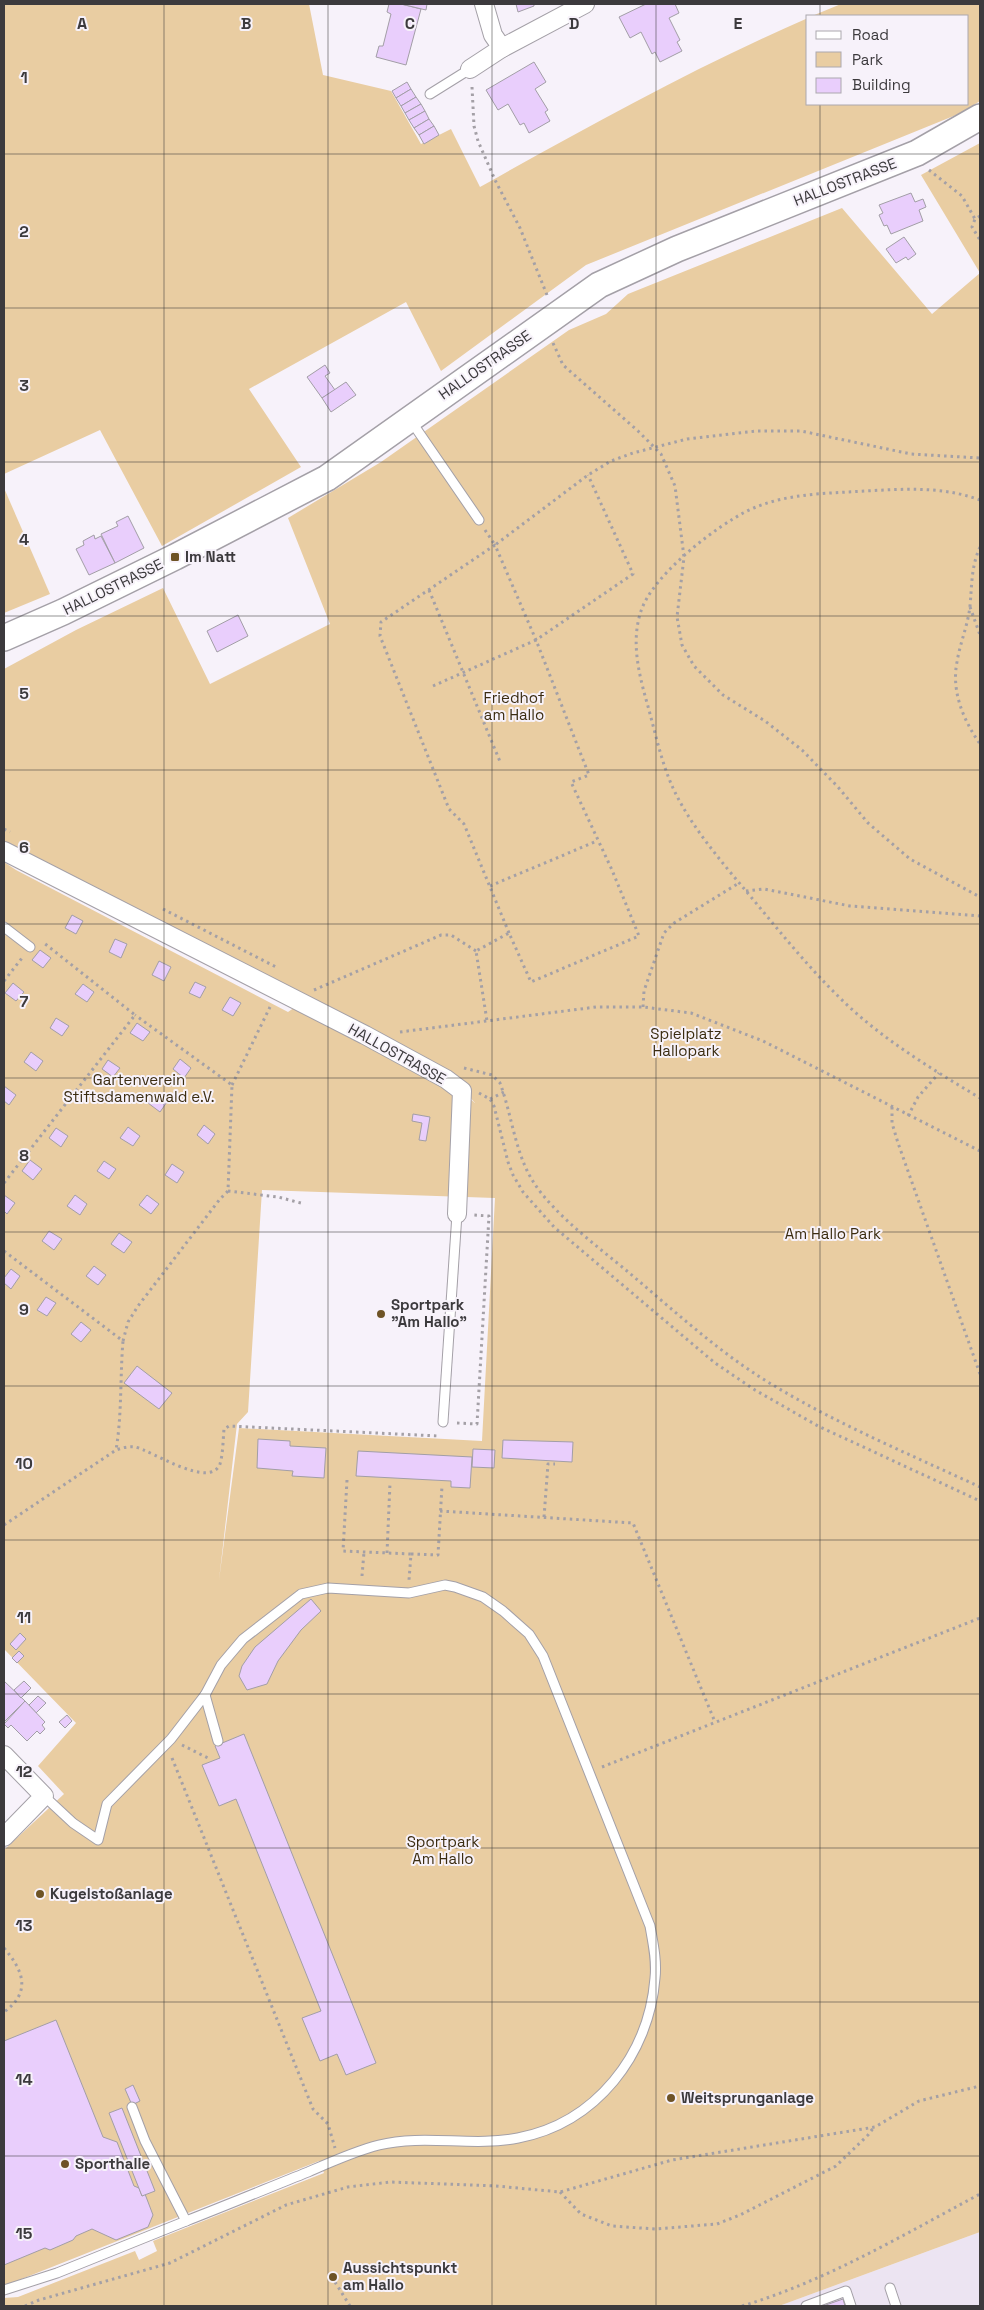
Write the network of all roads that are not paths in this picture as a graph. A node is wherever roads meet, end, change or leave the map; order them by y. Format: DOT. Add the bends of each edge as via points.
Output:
graph roads {
  1 [pos="484,4"];
  2 [pos="584,4"];
  3 [pos="502,48"];
  4 [pos="470,69"];
  5 [pos="430,94"];
  6 [pos="980,117"];
  7 [pos="409,419"];
  8 [pos="479,520"];
  9 [pos="4,638"];
  10 [pos="4,851"];
  11 [pos="4,926"];
  12 [pos="30,947"];
  13 [pos="457,1214"];
  14 [pos="443,1422"];
  15 [pos="205,1695"];
  16 [pos="218,1741"];
  17 [pos="4,1755"];
  18 [pos="44,1796"];
  19 [pos="4,1837"];
  20 [pos="132,2107"];
  21 [pos="186,2221"];
  22 [pos="890,2288"];
  23 [pos="4,2290"];
  24 [pos="806,2306"];
  25 [pos="851,2306"];
  26 [pos="896,2306"];
  1 -- 3 [label="street" via="493,35"];
  2 -- 3 [label="street"];
  3 -- 4 [label="street"];
  4 -- 5 [label="lane"];
  6 -- 7 [label="main road, HALLOSTRASSE" via="918,153 677,249 599,285"];
  7 -- 8 [label="lane"];
  7 -- 9 [label="main road, HALLOSTRASSE" via="328,478 175,558"];
  10 -- 13 [label="street, HALLOSTRASSE" via="370,1038 462,1091"];
  11 -- 12 [label="lane"];
  13 -- 14 [label="lane"];
  15 -- 16 [label="lane"];
  15 -- 18 [label="lane" via="168,1741 107,1804 98,1840 73,1823"];
  15 -- 21 [label="lane" via="221,1665 244,1639 301,1594 328,1588 409,1594 444,1585 483,1597 529,1634 543,1656 650,1926 656,1978 645,2030 627,2066 603,2094 570,2119 518,2138 407,2141 379,2145"];
  17 -- 18 [label="street"];
  18 -- 19 [label="street"];
  20 -- 21 [label="lane"];
  21 -- 23 [label="lane" via="57,2274"];
  22 -- 26 [label="lane"];
  24 -- 25 [label="lane" via="846,2291"];
}
